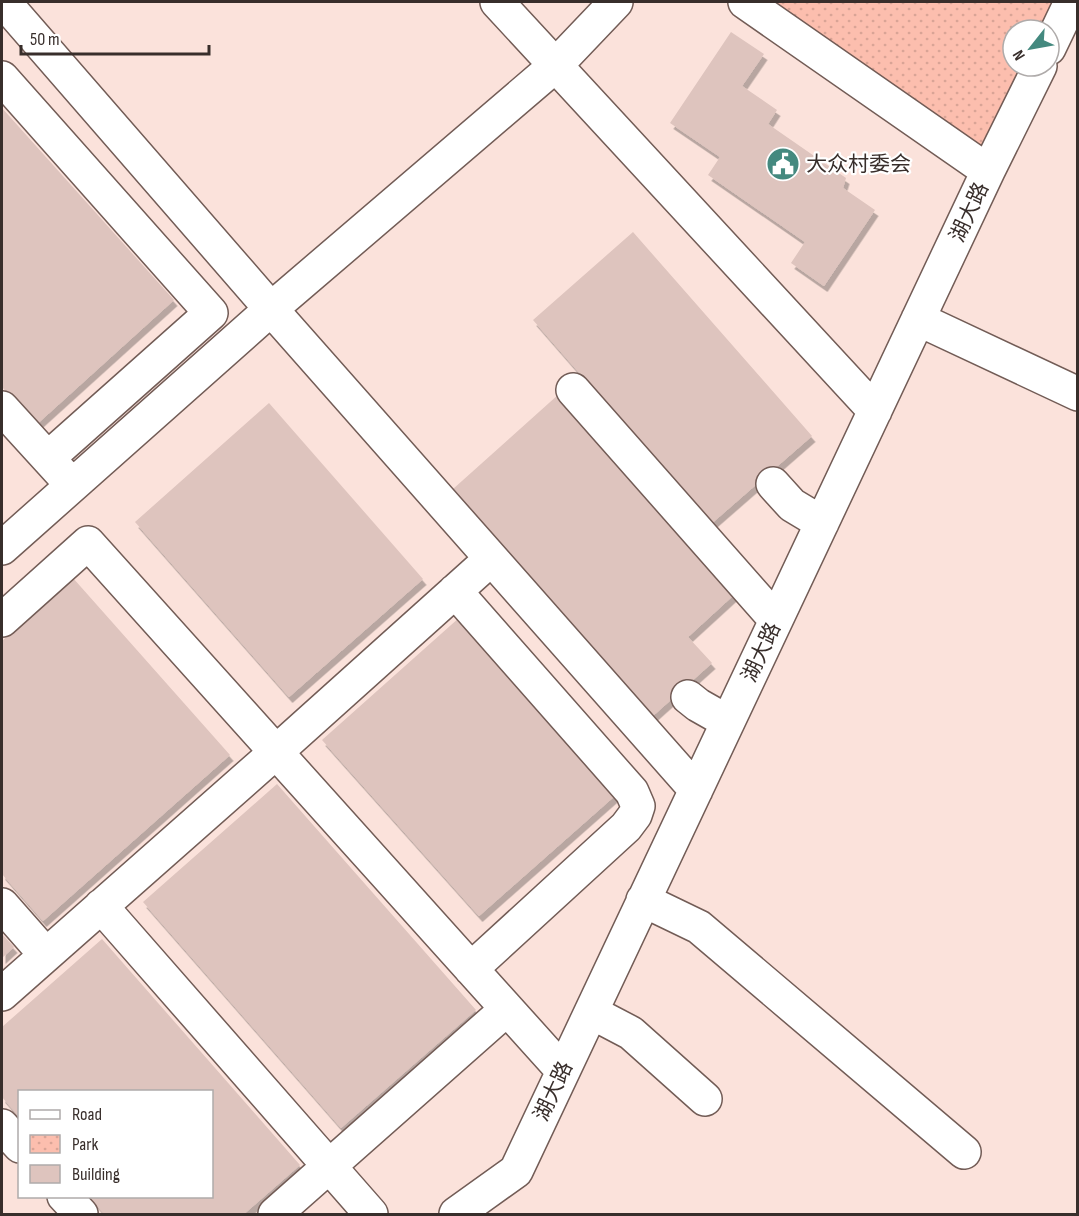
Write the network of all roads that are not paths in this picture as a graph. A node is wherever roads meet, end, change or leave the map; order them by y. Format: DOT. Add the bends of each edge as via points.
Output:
graph roads {
  1 [pos="497,2"];
  2 [pos="599,2"];
  3 [pos="616,2"];
  4 [pos="745,2"];
  5 [pos="10,22"];
  6 [pos="556,65"];
  7 [pos="2,78"];
  8 [pos="1034,78"];
  9 [pos="988,171"];
  10 [pos="271,309"];
  11 [pos="918,319"];
  12 [pos="573,390"];
  13 [pos="1077,394"];
  14 [pos="2,408"];
  15 [pos="875,411"];
  16 [pos="48,458"];
  17 [pos="773,484"];
  18 [pos="72,486"];
  19 [pos="822,523"];
  20 [pos="2,548"];
  21 [pos="491,559"];
  22 [pos="455,591"];
  23 [pos="2,620"];
  24 [pos="776,620"];
  25 [pos="688,697"];
  26 [pos="728,722"];
  27 [pos="276,752"];
  28 [pos="696,790"];
  29 [pos="643,900"];
  30 [pos="2,905"];
  31 [pos="101,906"];
  32 [pos="46,955"];
  33 [pos="471,969"];
  34 [pos="2,994"];
  35 [pos="507,1009"];
  36 [pos="591,1012"];
  37 [pos="563,1071"];
  38 [pos="705,1099"];
  39 [pos="2,1126"];
  40 [pos="18,1144"];
  41 [pos="964,1152"];
  42 [pos="329,1167"];
  43 [pos="65,1198"];
  44 [pos="81,1215"];
  45 [pos="276,1215"];
  46 [pos="371,1215"];
  47 [pos="456,1215"];
  1 -- 6 [label="street"];
  2 -- 6 [label="street"];
  3 -- 6 [label="street"];
  4 -- 9 [label="street"];
  5 -- 10 [label="street"];
  6 -- 10 [label="street"];
  6 -- 15 [label="street"];
  7 -- 16 [label="street" via="211,313"];
  8 -- 9 [label="street, 湖大路"];
  9 -- 11 [label="street, 湖大路"];
  10 -- 18 [label="street"];
  10 -- 21 [label="street"];
  11 -- 13 [label="street"];
  11 -- 15 [label="street, 湖大路"];
  12 -- 24 [label="street"];
  14 -- 16 [label="street"];
  15 -- 19 [label="street, 湖大路"];
  16 -- 18 [label="street"];
  17 -- 19 [label="street" via="792,505"];
  18 -- 20 [label="street"];
  19 -- 24 [label="street, 湖大路"];
  21 -- 22 [label="street"];
  21 -- 28 [label="street"];
  22 -- 27 [label="street"];
  22 -- 33 [label="street" via="632,792 639,806 626,827"];
  23 -- 27 [label="street" via="88,543"];
  24 -- 26 [label="street, 湖大路"];
  25 -- 26 [label="street"];
  26 -- 28 [label="street, 湖大路"];
  27 -- 31 [label="street"];
  27 -- 33 [label="street"];
  28 -- 29 [label="street, 湖大路"];
  29 -- 36 [label="street, 湖大路"];
  29 -- 41 [label="street" via="699,927"];
  30 -- 32 [label="street"];
  31 -- 32 [label="street"];
  31 -- 42 [label="street"];
  32 -- 34 [label="street"];
  33 -- 35 [label="street"];
  35 -- 37 [label="street"];
  35 -- 42 [label="street"];
  36 -- 37 [label="street, 湖大路"];
  36 -- 38 [label="street" via="631,1033"];
  37 -- 47 [label="street, 湖大路" via="516,1171"];
  39 -- 40 [label="street"];
  42 -- 45 [label="street"];
  42 -- 46 [label="street"];
  43 -- 44 [label="street"];
}
